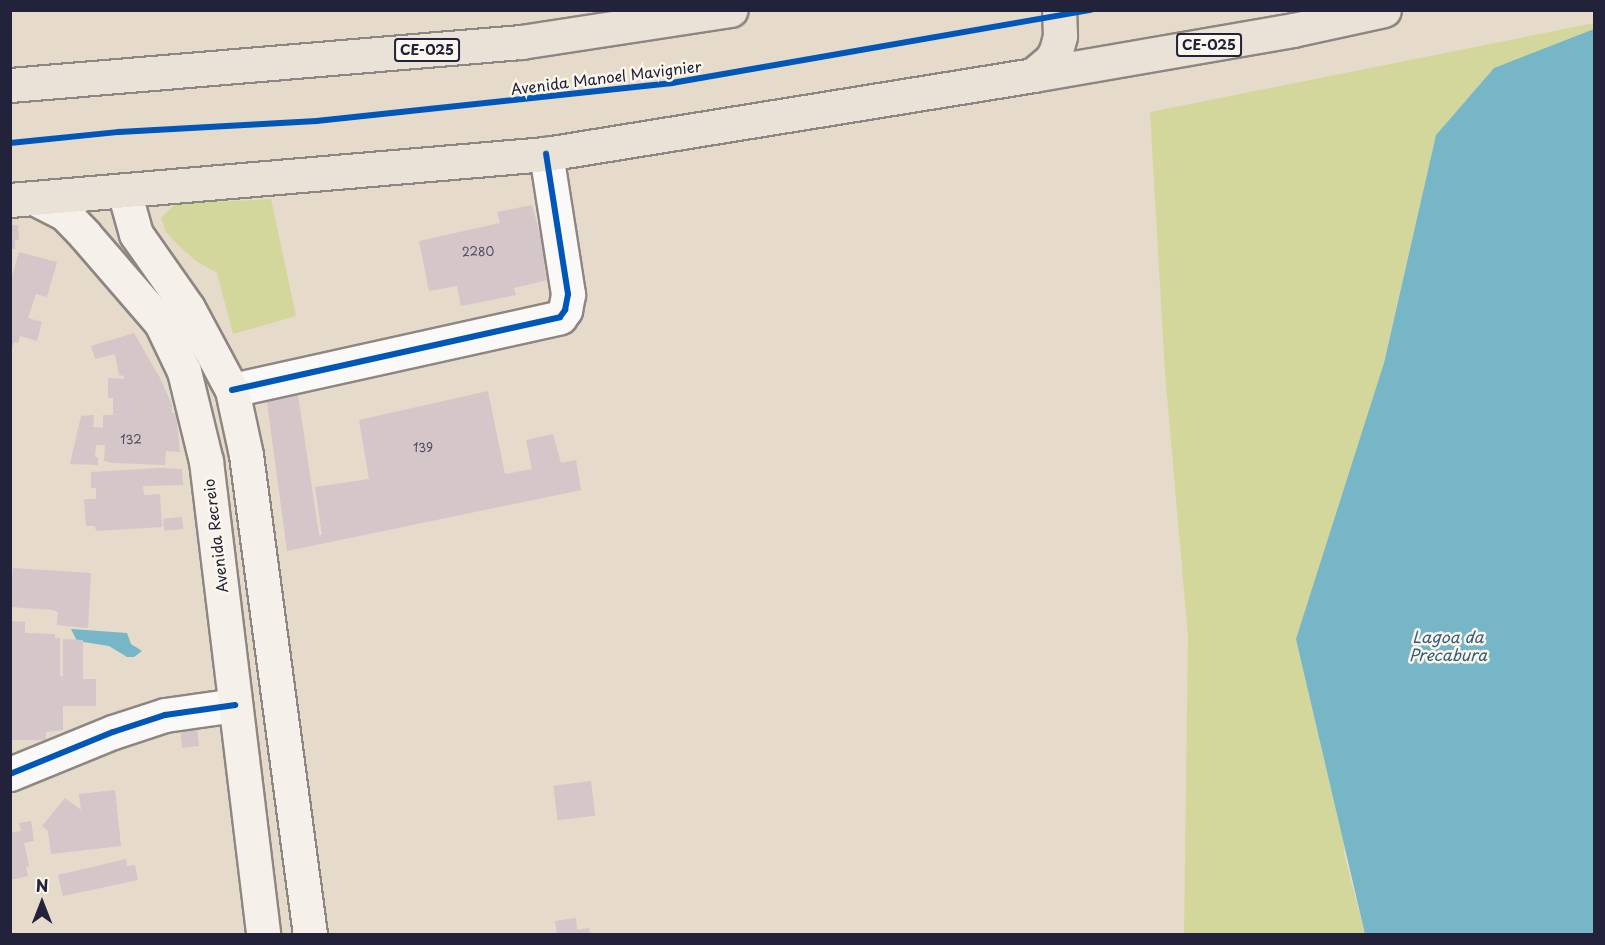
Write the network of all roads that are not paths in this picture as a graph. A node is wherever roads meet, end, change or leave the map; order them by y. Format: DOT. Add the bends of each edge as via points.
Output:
graph roads {
  1 [pos="731,10"];
  2 [pos="1059,10"];
  3 [pos="1384,10"];
  4 [pos="1033,75"];
  5 [pos="10,85"];
  6 [pos="546,154"];
  7 [pos="124,191"];
  8 [pos="22,199"];
  9 [pos="232,390"];
  10 [pos="277,697"];
  11 [pos="235,705"];
  12 [pos="10,774"];
  13 [pos="263,934"];
  14 [pos="310,934"];
  1 -- 5 [label="highway, CE-025" via="521,42"];
  2 -- 4 [label="highway" via="1056,51"];
  3 -- 4 [label="highway, CE-025" via="1293,30"];
  4 -- 6 [label="highway, CE-025"];
  6 -- 7 [label="highway, CE-025"];
  6 -- 9 [label="street" via="568,294 560,317"];
  7 -- 8 [label="highway, CE-025"];
  7 -- 9 [label="main road" via="136,234 188,308"];
  8 -- 11 [label="main road, Avenida Recreio" via="64,213 85,235 161,323 184,371 206,461"];
  9 -- 10 [label="main road" via="246,455"];
  10 -- 11 [label="main road"];
  10 -- 14 [label="main road"];
  11 -- 12 [label="street" via="165,715"];
  11 -- 13 [label="main road, Avenida Recreio"];
}
